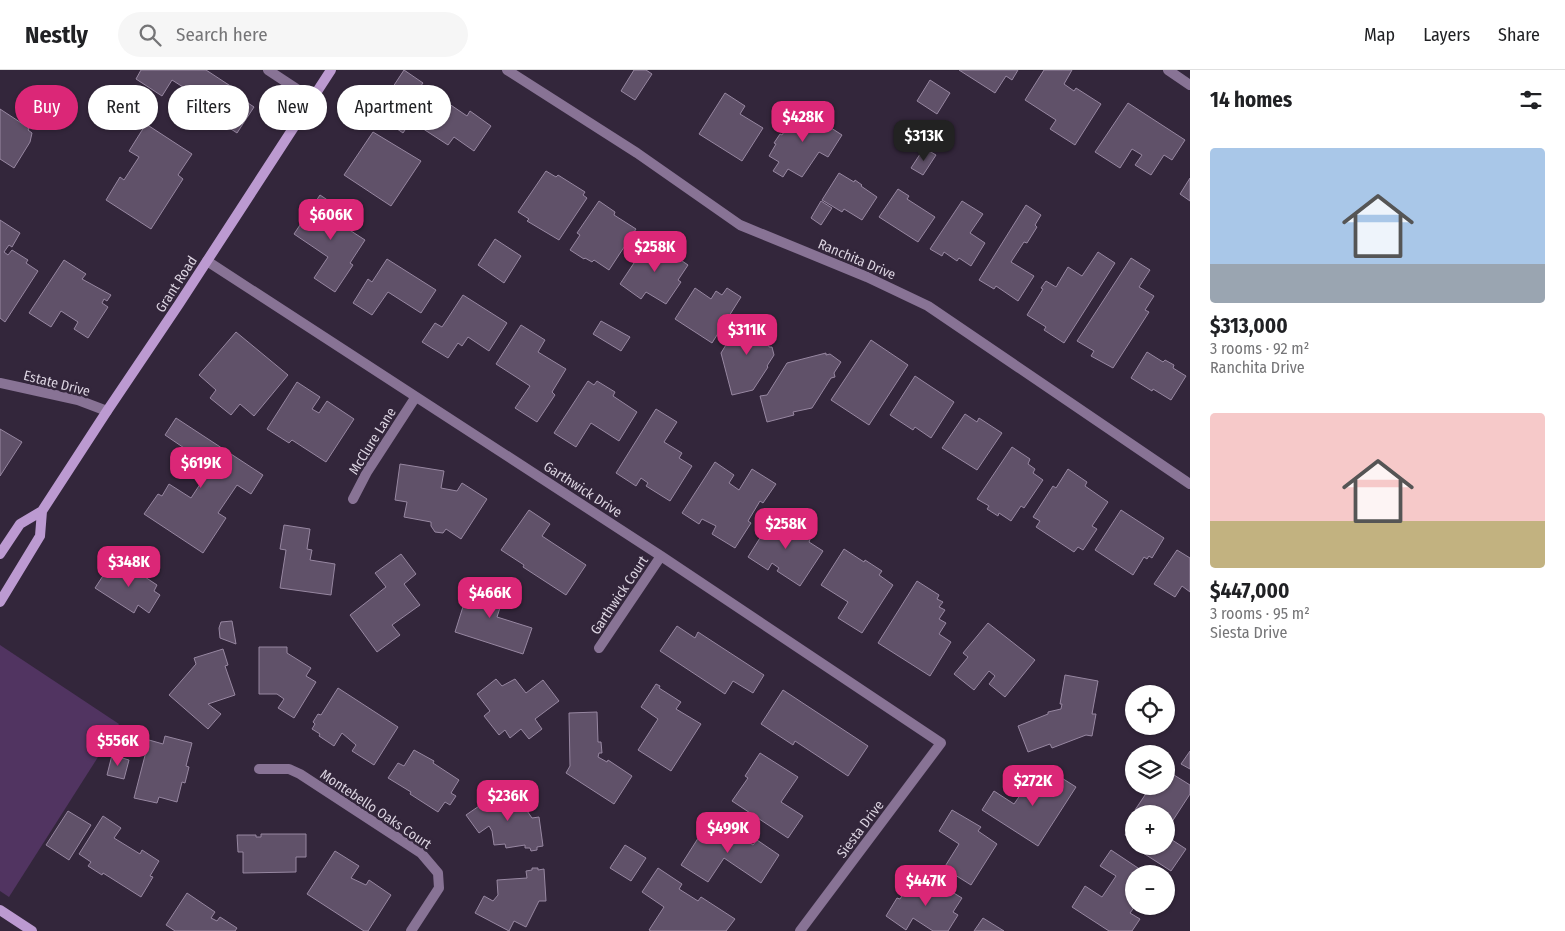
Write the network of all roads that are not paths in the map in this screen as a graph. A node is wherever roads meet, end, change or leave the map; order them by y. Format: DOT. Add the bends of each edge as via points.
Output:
graph roads {
  1 [pos="268,70"];
  2 [pos="331,70"];
  3 [pos="507,70"];
  4 [pos="1168,70"];
  5 [pos="292,85"];
  6 [pos="321,85"];
  7 [pos="1190,85"];
  8 [pos="292,130"];
  9 [pos="207,262"];
  10 [pos="0,383"];
  11 [pos="415,398"];
  12 [pos="106,412"];
  13 [pos="1190,484"];
  14 [pos="353,499"];
  15 [pos="42,512"];
  16 [pos="0,554"];
  17 [pos="661,556"];
  18 [pos="0,602"];
  19 [pos="599,648"];
  20 [pos="942,743"];
  21 [pos="260,769"];
  22 [pos="0,910"];
  23 [pos="32,931"];
  24 [pos="411,931"];
  25 [pos="800,931"];
  1 -- 5 [label="street"];
  2 -- 6 [label="main road, Grant Road"];
  3 -- 13 [label="street, Ranchita Drive" via="638,153 740,225 928,306"];
  4 -- 7 [label="street"];
  8 -- 9 [label="main road, Grant Road"];
  9 -- 11 [label="street, Garthwick Drive"];
  9 -- 12 [label="main road, Grant Road"];
  10 -- 12 [label="street, Estate Drive" via="78,400"];
  11 -- 14 [label="street, McClure Lane"];
  11 -- 17 [label="street, Garthwick Drive"];
  12 -- 15 [label="main road, Grant Road"];
  15 -- 16 [label="main road, Grant Road" via="20,524"];
  15 -- 18 [label="main road, Grant Road" via="40,536"];
  17 -- 19 [label="street, Garthwick Court"];
  17 -- 20 [label="street, Garthwick Drive"];
  20 -- 25 [label="street, Siesta Drive"];
  21 -- 24 [label="street, Montebello Oaks Court" via="289,769 300,774 421,853 438,872 439,888"];
  22 -- 23 [label="main road"];
}
